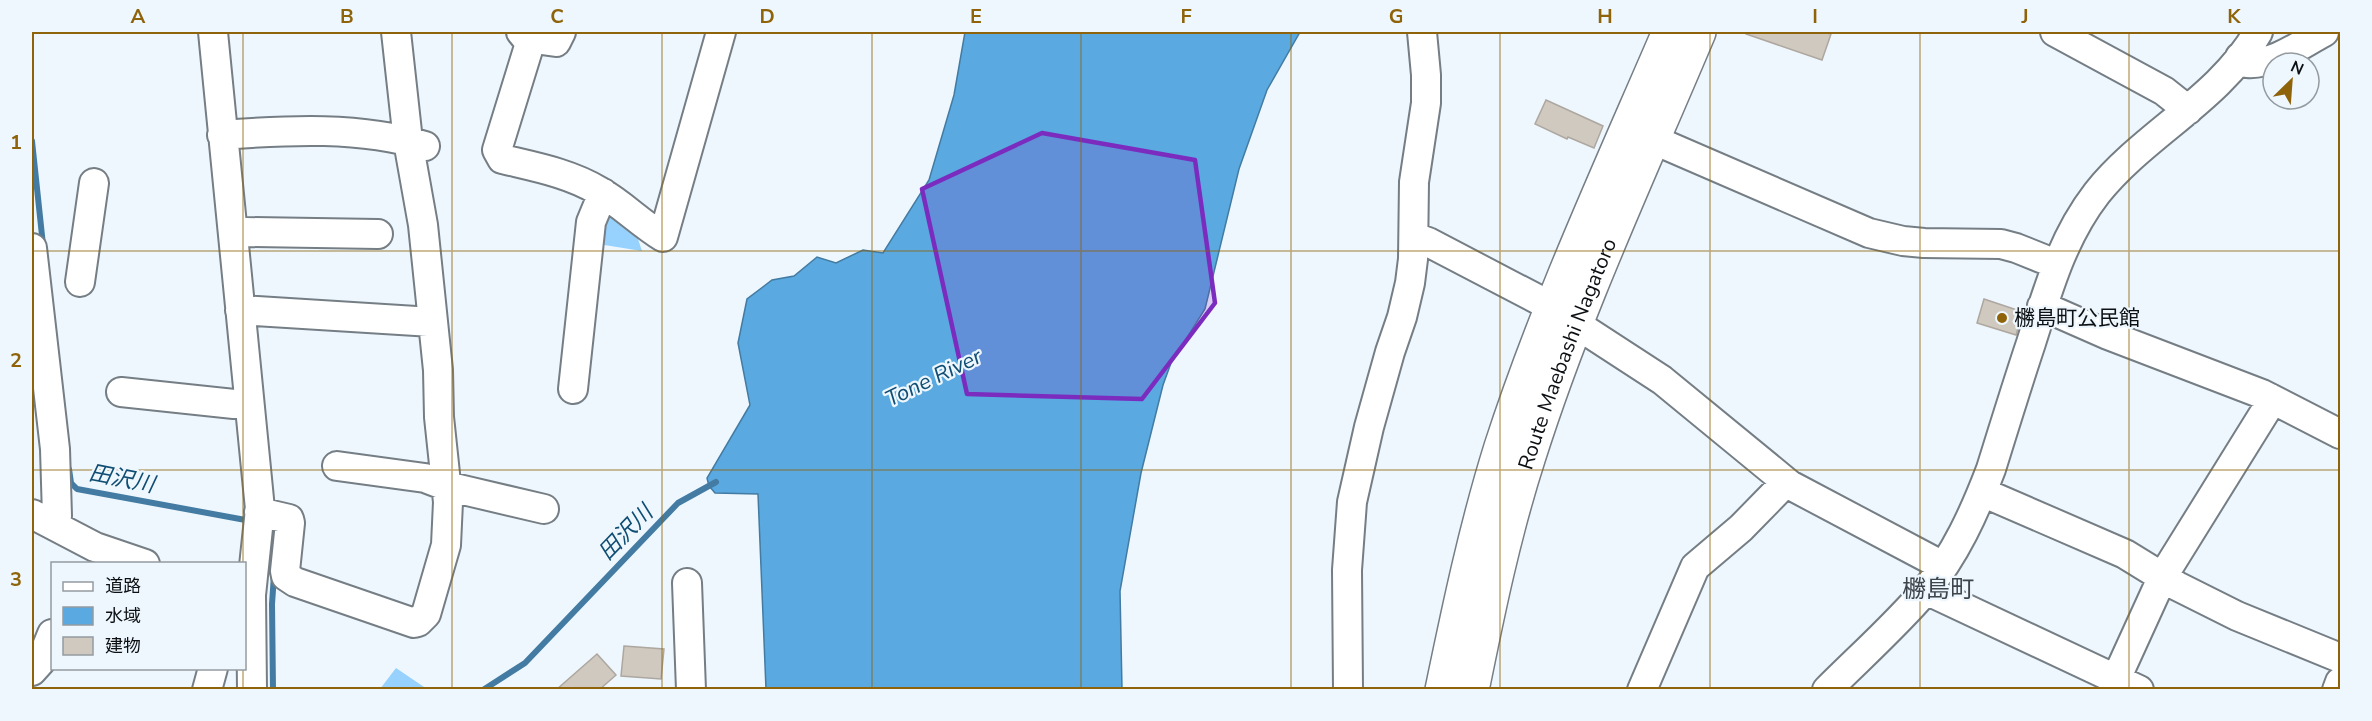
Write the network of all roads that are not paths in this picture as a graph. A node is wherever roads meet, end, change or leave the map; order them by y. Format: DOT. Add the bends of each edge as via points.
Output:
graph roads {
  1 [pos="213,32"];
  2 [pos="396,32"];
  3 [pos="561,32"];
  4 [pos="721,32"];
  5 [pos="1422,32"];
  6 [pos="1669,32"];
  7 [pos="1700,32"];
  8 [pos="2055,32"];
  9 [pos="2258,32"];
  10 [pos="2324,32"];
  11 [pos="524,35"];
  12 [pos="2240,57"];
  13 [pos="2188,110"];
  14 [pos="222,135"];
  15 [pos="1654,140"];
  16 [pos="419,144"];
  17 [pos="94,183"];
  18 [pos="603,194"];
  19 [pos="233,233"];
  20 [pos="378,234"];
  21 [pos="1414,237"];
  22 [pos="32,248"];
  23 [pos="2056,264"];
  24 [pos="80,282"];
  25 [pos="2042,306"];
  26 [pos="240,310"];
  27 [pos="1563,316"];
  28 [pos="432,322"];
  29 [pos="573,389"];
  30 [pos="121,392"];
  31 [pos="2270,398"];
  32 [pos="249,403"];
  33 [pos="2340,434"];
  34 [pos="337,466"];
  35 [pos="1786,482"];
  36 [pos="446,486"];
  37 [pos="1982,492"];
  38 [pos="544,509"];
  39 [pos="260,512"];
  40 [pos="42,520"];
  41 [pos="88,554"];
  42 [pos="134,562"];
  43 [pos="1943,566"];
  44 [pos="2163,576"];
  45 [pos="687,583"];
  46 [pos="1926,590"];
  47 [pos="248,595"];
  48 [pos="51,636"];
  49 [pos="2340,658"];
  50 [pos="213,670"];
  51 [pos="32,671"];
  52 [pos="2340,682"];
  53 [pos="2122,686"];
  54 [pos="207,690"];
  55 [pos="252,690"];
  56 [pos="692,690"];
  57 [pos="1348,690"];
  58 [pos="1442,690"];
  59 [pos="1472,690"];
  60 [pos="1642,690"];
  61 [pos="1827,690"];
  62 [pos="2337,690"];
  1 -- 14 [label="street"];
  2 -- 16 [label="street"];
  3 -- 11 [label="street" via="556,42"];
  4 -- 18 [label="street" via="663,237"];
  5 -- 21 [label="street" via="1426,103 1414,182"];
  6 -- 27 [label="main road, Route Maebashi Nagatoro"];
  7 -- 15 [label="main road, Route Maebashi Nagatoro"];
  8 -- 13 [label="street" via="2164,91"];
  9 -- 12 [label="street"];
  10 -- 12 [label="street" via="2264,62 2247,63"];
  11 -- 18 [label="street" via="530,43 497,150 502,159 571,177"];
  12 -- 13 [label="street"];
  13 -- 23 [label="street" via="2103,187 2072,231"];
  14 -- 16 [label="street" via="342,132"];
  14 -- 19 [label="street"];
  15 -- 23 [label="street" via="1869,233 1924,243 2001,244"];
  15 -- 27 [label="main road, Route Maebashi Nagatoro"];
  16 -- 28 [label="street"];
  17 -- 24 [label="street"];
  18 -- 29 [label="street" via="591,222"];
  19 -- 20 [label="street"];
  19 -- 26 [label="street"];
  21 -- 27 [label="street"];
  21 -- 57 [label="street" via="1410,284 1368,427 1352,502 1347,570"];
  22 -- 40 [label="street" via="55,449 57,516"];
  23 -- 25 [label="street"];
  25 -- 31 [label="street"];
  25 -- 37 [label="street"];
  26 -- 28 [label="street"];
  26 -- 32 [label="street"];
  27 -- 35 [label="street" via="1662,380"];
  27 -- 58 [label="main road, Route Maebashi Nagatoro" via="1510,422 1484,507"];
  27 -- 59 [label="main road, Route Maebashi Nagatoro" via="1541,418 1495,580"];
  28 -- 36 [label="street"];
  30 -- 32 [label="street"];
  31 -- 33 [label="street"];
  31 -- 44 [label="street"];
  32 -- 39 [label="street"];
  34 -- 36 [label="street" via="405,474"];
  35 -- 43 [label="street"];
  35 -- 60 [label="street" via="1735,534 1695,567"];
  36 -- 38 [label="street"];
  36 -- 39 [label="street" via="446,545 430,605 422,619 414,623 288,578 284,567 289,519"];
  37 -- 43 [label="street"];
  37 -- 44 [label="street" via="2103,543"];
  39 -- 47 [label="street"];
  40 -- 41 [label="street"];
  41 -- 42 [label="street"];
  43 -- 46 [label="street"];
  44 -- 49 [label="street" via="2236,616"];
  44 -- 53 [label="street"];
  45 -- 56 [label="street"];
  46 -- 53 [label="street"];
  46 -- 61 [label="street"];
  47 -- 55 [label="street"];
  48 -- 51 [label="street" via="41,661"];
  50 -- 54 [label="street"];
  52 -- 62 [label="street"];
}
